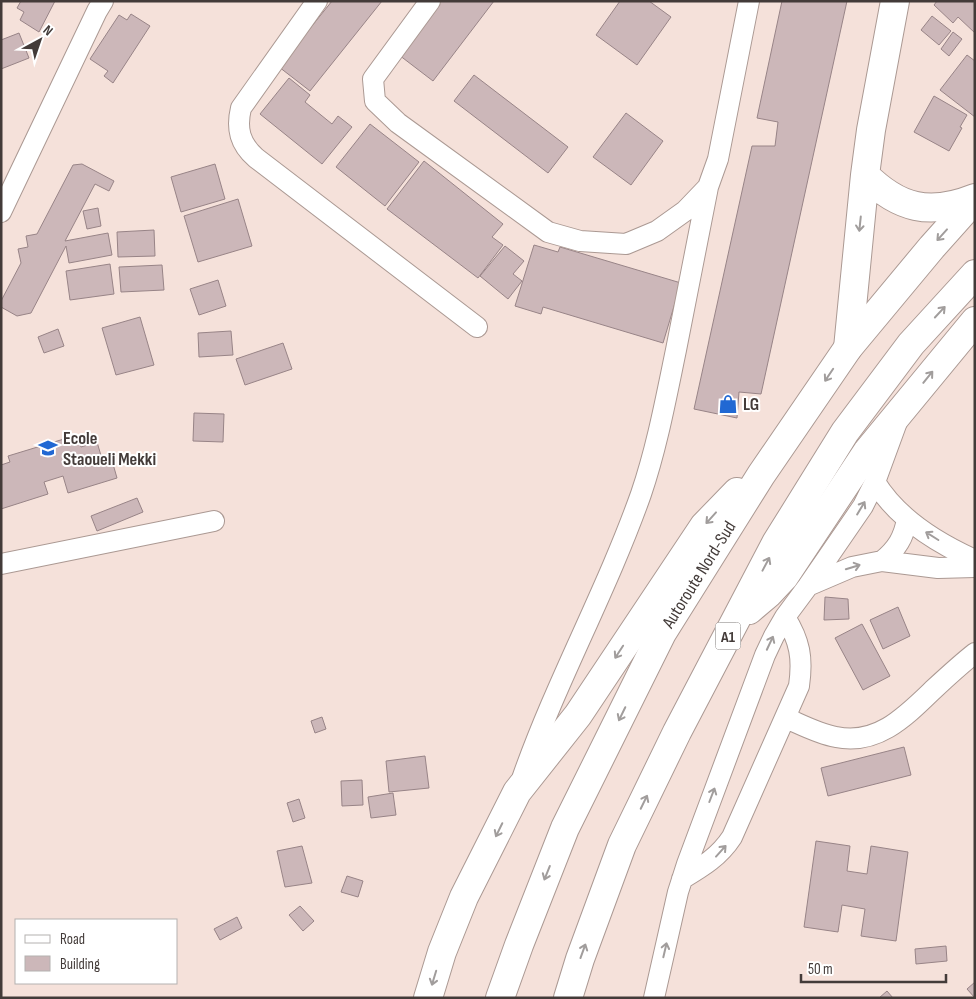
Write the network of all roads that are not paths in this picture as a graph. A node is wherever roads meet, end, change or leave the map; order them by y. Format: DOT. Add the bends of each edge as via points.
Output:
graph roads {
  1 [pos="103,1"];
  2 [pos="317,1"];
  3 [pos="430,1"];
  4 [pos="749,1"];
  5 [pos="895,1"];
  6 [pos="865,175"];
  7 [pos="708,187"];
  8 [pos="975,198"];
  9 [pos="1,212"];
  10 [pos="975,274"];
  11 [pos="975,321"];
  12 [pos="477,327"];
  13 [pos="848,348"];
  14 [pos="902,410"];
  15 [pos="761,476"];
  16 [pos="875,482"];
  17 [pos="908,519"];
  18 [pos="214,522"];
  19 [pos="975,560"];
  20 [pos="882,561"];
  21 [pos="1,564"];
  22 [pos="975,567"];
  23 [pos="808,586"];
  24 [pos="785,617"];
  25 [pos="736,620"];
  26 [pos="975,653"];
  27 [pos="786,718"];
  28 [pos="517,792"];
  29 [pos="682,879"];
  30 [pos="428,998"];
  31 [pos="500,998"];
  32 [pos="568,998"];
  33 [pos="654,998"];
  1 -- 9 [label="street"];
  2 -- 12 [label="street" via="241,108 238,119 242,141 256,158"];
  3 -- 7 [label="street" via="373,79 375,101 398,123 548,232 580,241 626,244 657,231 685,211"];
  4 -- 7 [label="street" via="718,159"];
  5 -- 6 [label="main road"];
  6 -- 8 [label="main road" via="880,190 916,206 937,208"];
  6 -- 13 [label="main road, one-way"];
  7 -- 28 [label="street" via="668,390 642,493"];
  8 -- 13 [label="main road, Autoroute Nord-Sud, one-way"];
  25 -- 10 [label="main road, A1, one-way" via="776,543 845,432 911,344"];
  14 -- 11 [label="main road, one-way"];
  13 -- 15 [label="main road, Autoroute Nord-Sud, one-way"];
  14 -- 16 [label="street"];
  14 -- 25 [label="main road" via="858,465 784,577"];
  15 -- 28 [label="main road, one-way" via="739,490 704,526 578,715"];
  15 -- 31 [label="main road, Autoroute Nord-Sud, one-way" via="662,633 565,828"];
  16 -- 17 [label="street" via="893,507"];
  23 -- 16 [label="street, one-way" via="849,527"];
  19 -- 17 [label="street, one-way"];
  17 -- 20 [label="street" via="900,543"];
  18 -- 21 [label="street"];
  20 -- 22 [label="street" via="938,568"];
  23 -- 20 [label="street, one-way" via="852,567"];
  23 -- 24 [label="street"];
  24 -- 27 [label="street" via="800,650 802,668 799,686"];
  29 -- 24 [label="street, one-way" via="765,655"];
  32 -- 25 [label="main road, A1, one-way" via="622,846"];
  26 -- 27 [label="street" via="901,721 878,733 858,739 837,738"];
  29 -- 27 [label="street, one-way" via="715,858 732,838"];
  28 -- 30 [label="main road, one-way" via="464,897"];
  33 -- 29 [label="street, one-way"];
}
